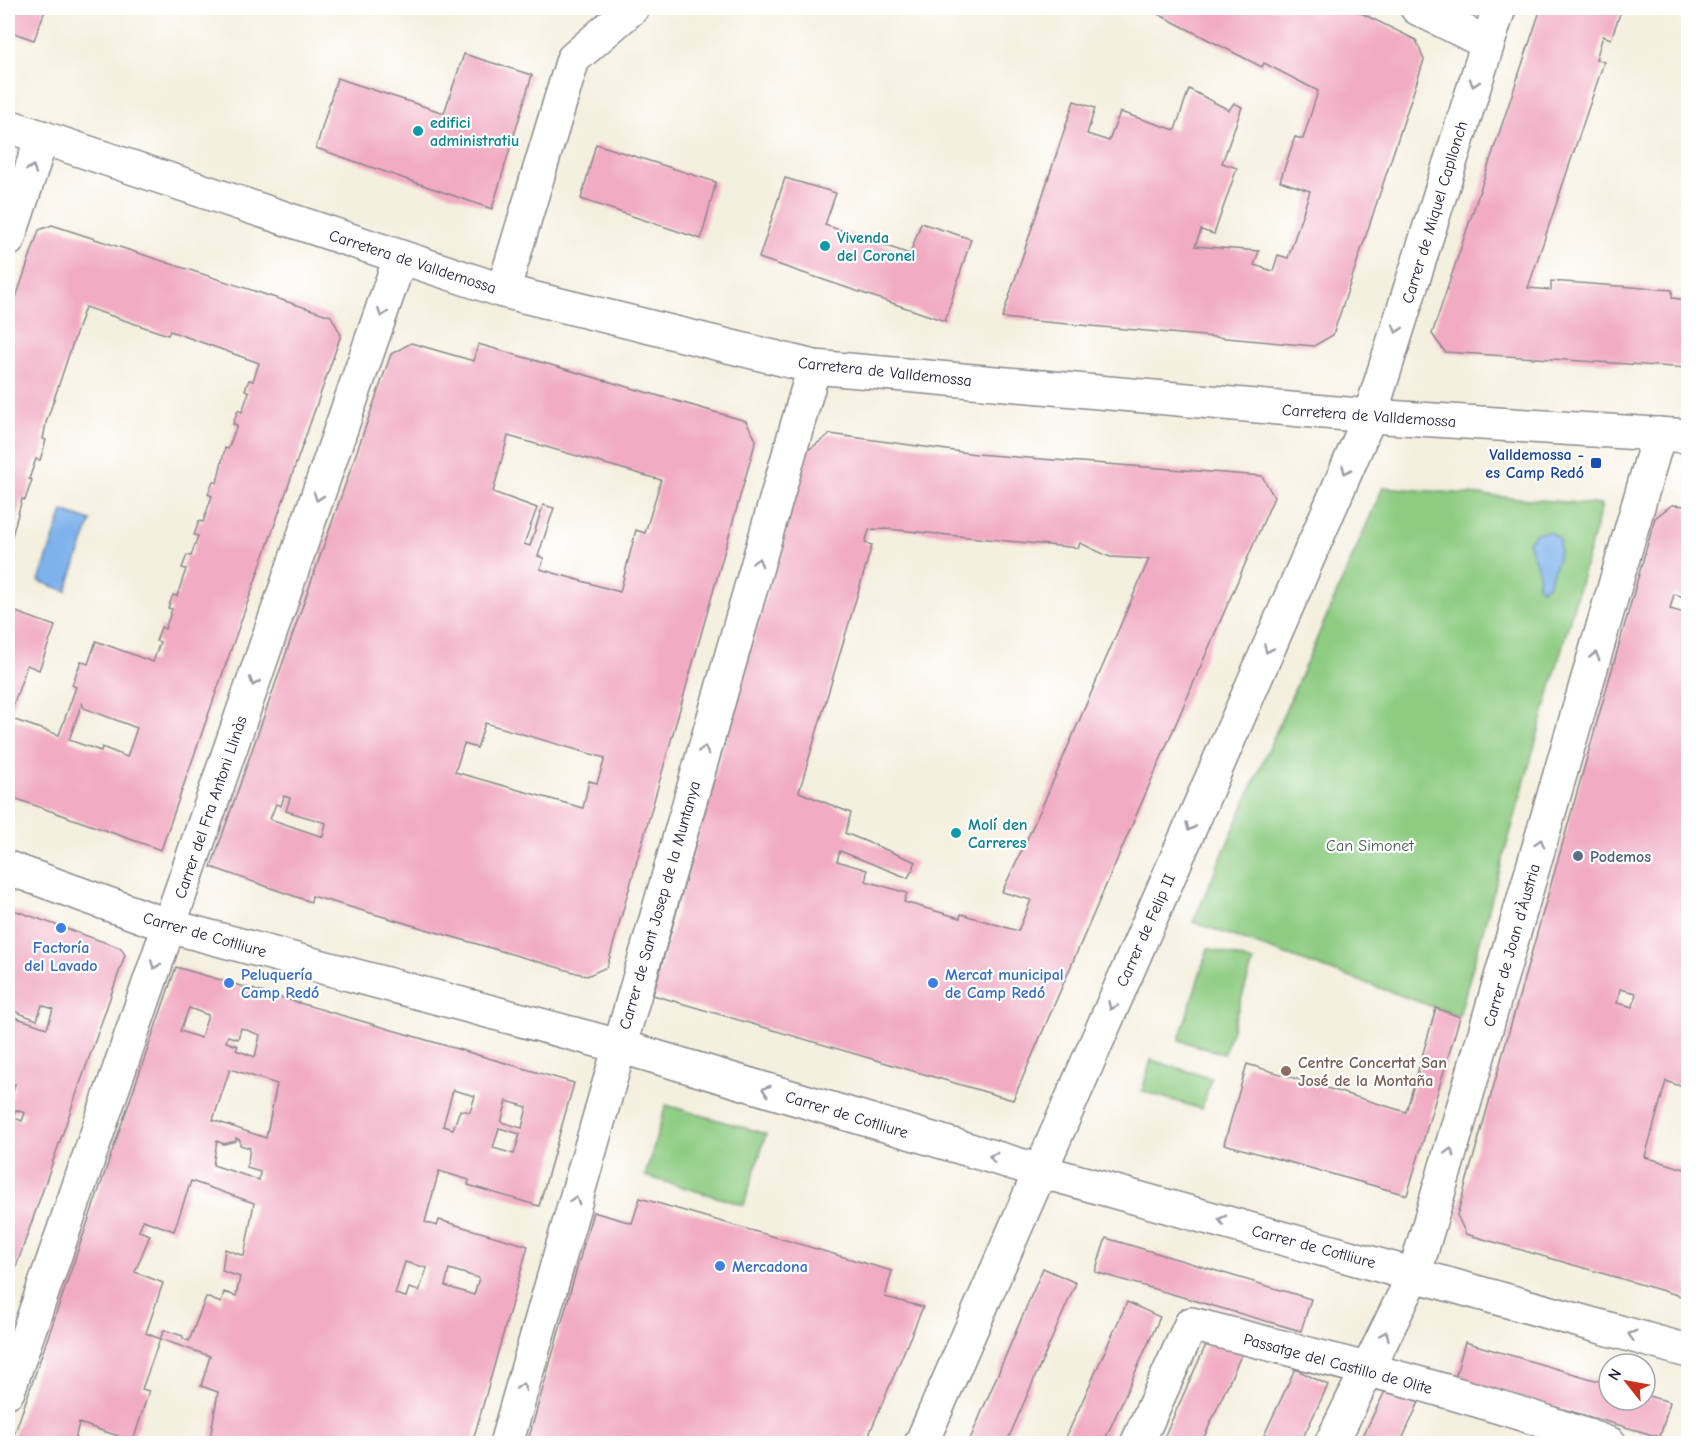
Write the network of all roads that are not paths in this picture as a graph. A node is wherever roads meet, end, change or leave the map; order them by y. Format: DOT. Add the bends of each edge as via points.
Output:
graph roads {
  1 [pos="632,8"];
  2 [pos="1417,8"];
  3 [pos="1499,8"];
  4 [pos="1487,43"];
  5 [pos="8,126"];
  6 [pos="42,137"];
  7 [pos="8,240"];
  8 [pos="400,258"];
  9 [pos="503,291"];
  10 [pos="814,367"];
  11 [pos="1370,416"];
  12 [pos="1674,435"];
  13 [pos="8,868"];
  14 [pos="169,926"];
  15 [pos="619,1046"];
  16 [pos="1040,1171"];
  17 [pos="1415,1273"];
  18 [pos="1689,1351"];
  19 [pos="1369,1370"];
  20 [pos="8,1390"];
  21 [pos="1553,1434"];
  22 [pos="506,1443"];
  23 [pos="921,1443"];
  24 [pos="1137,1443"];
  25 [pos="1331,1443"];
  26 [pos="1610,1443"];
  1 -- 9 [label="street" via="573,59"];
  2 -- 4 [label="street"];
  3 -- 4 [label="street, Carrer de Miquel Capllonch"];
  4 -- 11 [label="street, Carrer de Miquel Capllonch, one-way"];
  5 -- 6 [label="street, Carretera de Valldemossa"];
  7 -- 6 [label="street, one-way"];
  6 -- 8 [label="street, Carretera de Valldemossa"];
  8 -- 9 [label="street, Carretera de Valldemossa"];
  8 -- 14 [label="street, Carrer del Fra Antoni Llinàs, one-way"];
  9 -- 10 [label="street, Carretera de Valldemossa"];
  10 -- 11 [label="street, Carretera de Valldemossa"];
  15 -- 10 [label="street, Carrer de Sant Josep de la Muntanya, one-way"];
  11 -- 12 [label="street, Carretera de Valldemossa"];
  11 -- 16 [label="street, Carrer de Felip II, one-way"];
  17 -- 12 [label="street, Carrer de Joan d'Àustria, one-way"];
  13 -- 14 [label="street, Carrer de Cotlliure"];
  14 -- 15 [label="street, Carrer de Cotlliure"];
  14 -- 20 [label="street, Carrer del Fra Antoni Llinàs, one-way"];
  16 -- 15 [label="street, Carrer de Cotlliure, one-way"];
  22 -- 15 [label="street, Carrer de Sant Josep de la Muntanya, one-way"];
  17 -- 16 [label="street, Carrer de Cotlliure, one-way"];
  16 -- 23 [label="street, Carrer de Felip II"];
  18 -- 17 [label="street, Carrer de Cotlliure, one-way"];
  19 -- 17 [label="street, Carrer de Joan d'Àustria, one-way"];
  19 -- 21 [label="street, Passatge del Castillo de Olite"];
  19 -- 24 [label="street, Passatge del Castillo de Olite" via="1191,1324"];
  19 -- 25 [label="street, Carrer de Joan d'Àustria"];
  21 -- 26 [label="street, Passatge del Castillo de Olite"];
}
